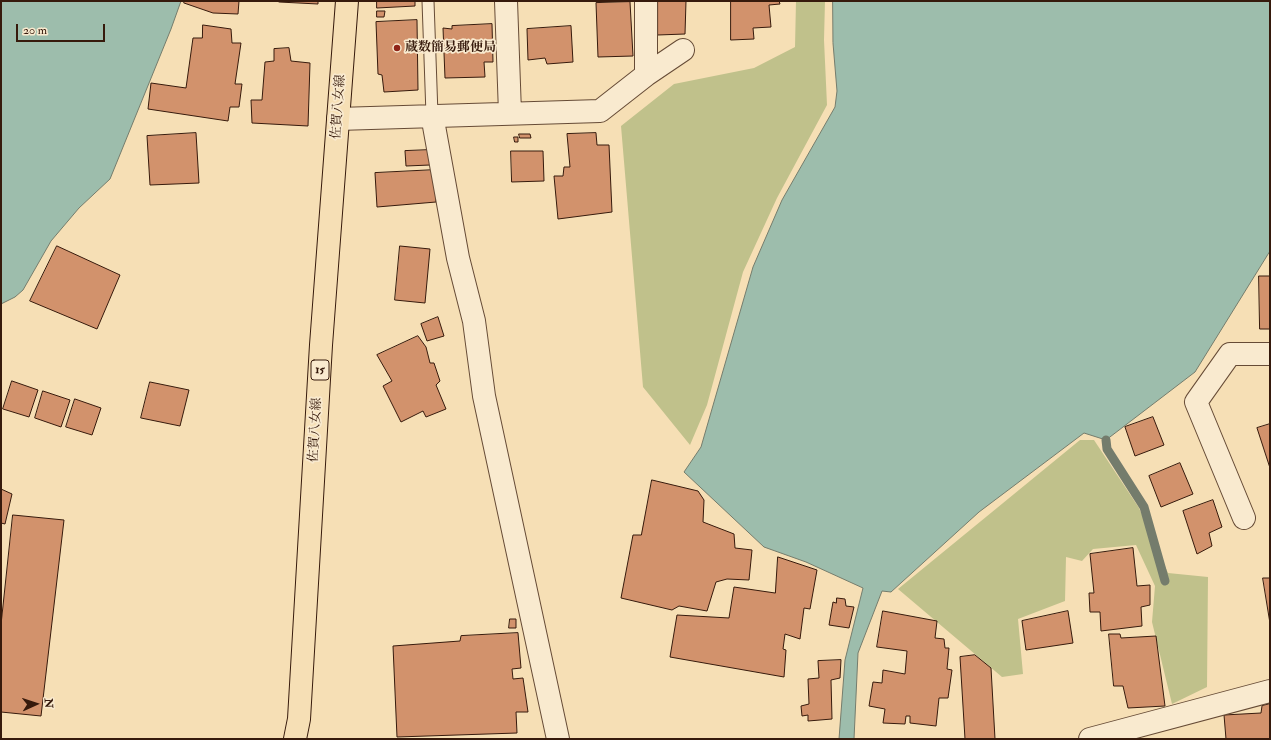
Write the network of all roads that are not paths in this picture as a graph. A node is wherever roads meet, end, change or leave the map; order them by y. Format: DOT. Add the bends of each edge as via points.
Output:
graph roads {
  1 [pos="347,1"];
  2 [pos="428,1"];
  3 [pos="506,1"];
  4 [pos="646,1"];
  5 [pos="683,50"];
  6 [pos="646,75"];
  7 [pos="510,113"];
  8 [pos="432,115"];
  9 [pos="338,119"];
  10 [pos="1270,354"];
  11 [pos="1244,518"];
  12 [pos="1270,691"];
  13 [pos="295,739"];
  14 [pos="558,739"];
  15 [pos="1090,739"];
  1 -- 9 [label="main road, 佐賀八女線 / 15"];
  2 -- 8 [label="lane"];
  3 -- 7 [label="street"];
  4 -- 6 [label="street"];
  5 -- 6 [label="street"];
  6 -- 7 [label="street" via="600,111"];
  7 -- 8 [label="street"];
  8 -- 9 [label="street"];
  8 -- 14 [label="street" via="458,258 474,321 484,396"];
  9 -- 13 [label="main road, 佐賀八女線 / 15" via="321,344 299,719"];
  10 -- 11 [label="street" via="1230,354 1196,402"];
  12 -- 15 [label="street"];
}
